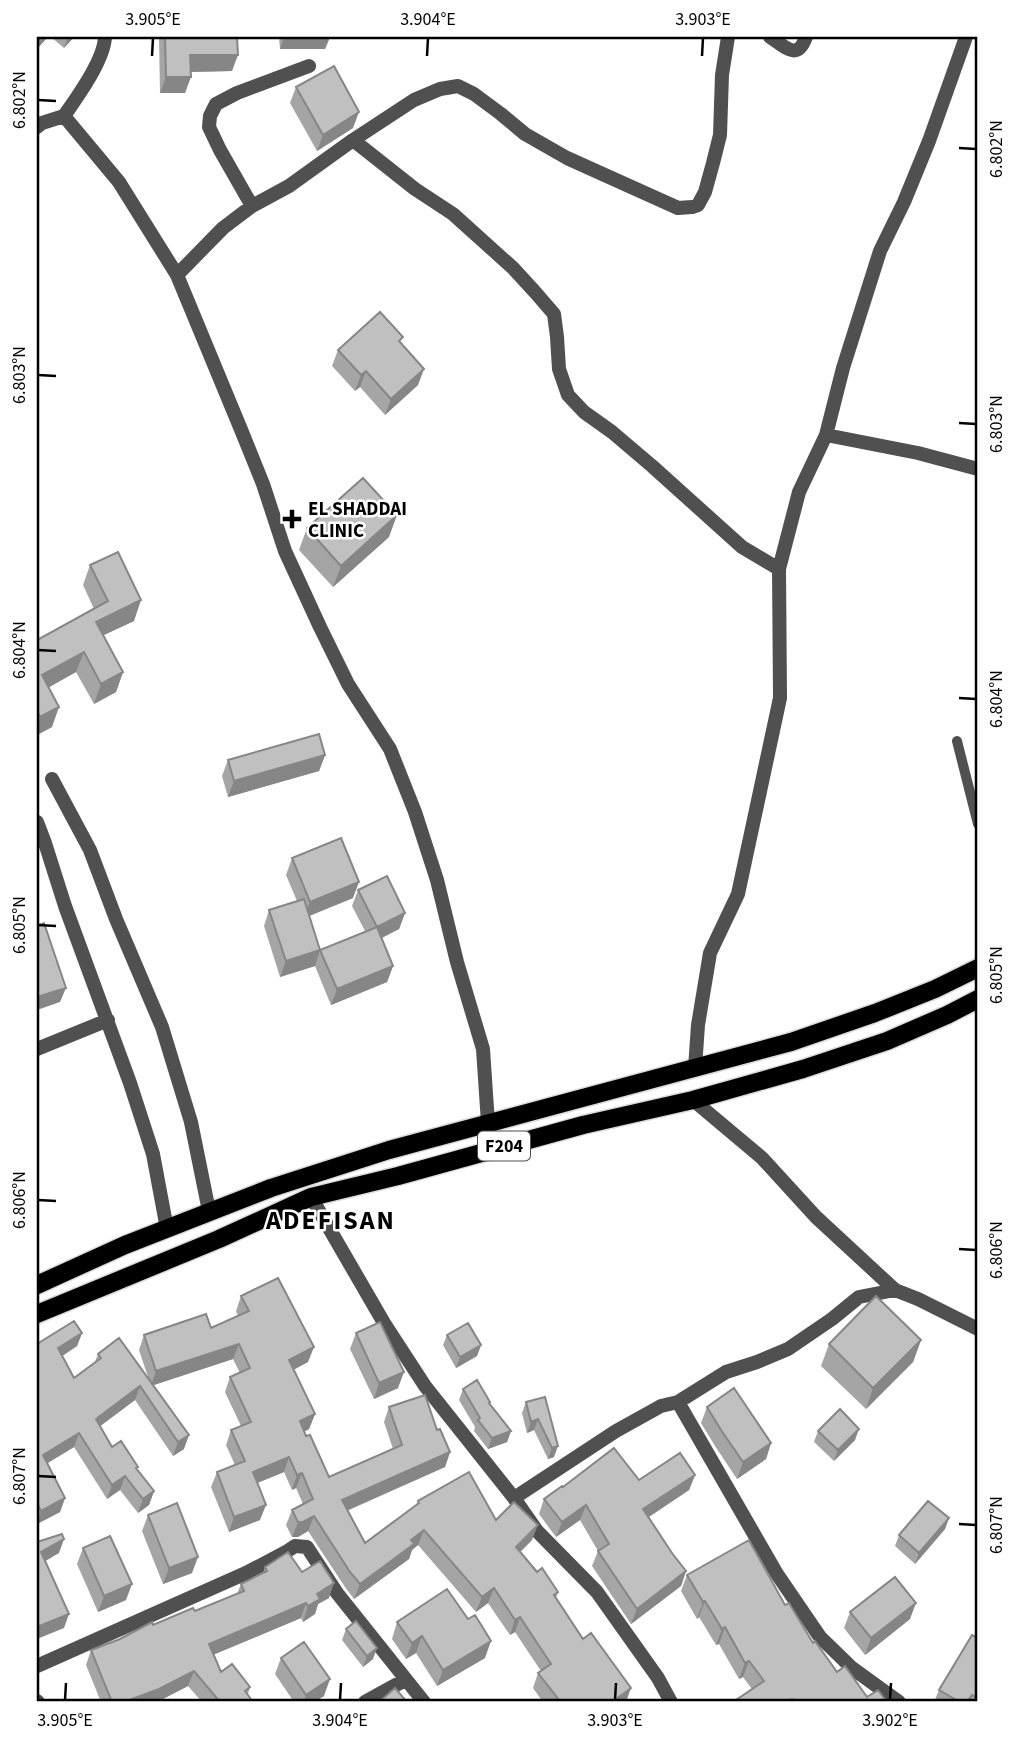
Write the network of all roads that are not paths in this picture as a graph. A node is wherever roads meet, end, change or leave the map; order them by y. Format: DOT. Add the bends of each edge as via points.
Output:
graph roads {
  1 [pos="106,37"];
  2 [pos="728,37"];
  3 [pos="770,37"];
  4 [pos="806,37"];
  5 [pos="966,37"];
  6 [pos="309,66"];
  7 [pos="64,116"];
  8 [pos="37,127"];
  9 [pos="354,140"];
  10 [pos="252,206"];
  11 [pos="177,275"];
  12 [pos="825,435"];
  13 [pos="978,469"];
  14 [pos="779,569"];
  15 [pos="957,741"];
  16 [pos="52,779"];
  17 [pos="37,822"];
  18 [pos="978,824"];
  19 [pos="41,845"];
  20 [pos="978,968"];
  21 [pos="978,999"];
  22 [pos="108,1020"];
  23 [pos="37,1049"];
  24 [pos="695,1068"];
  25 [pos="692,1100"];
  26 [pos="488,1123"];
  27 [pos="311,1197"];
  28 [pos="209,1211"];
  29 [pos="167,1229"];
  30 [pos="37,1284"];
  31 [pos="895,1290"];
  32 [pos="37,1314"];
  33 [pos="978,1329"];
  34 [pos="678,1402"];
  35 [pos="514,1498"];
  36 [pos="37,1666"];
  37 [pos="405,1680"];
  38 [pos="365,1702"];
  39 [pos="424,1702"];
  40 [pos="671,1702"];
  41 [pos="899,1702"];
  1 -- 7 [label="street" via="88,80"];
  2 -- 9 [label="street" via="720,135 705,192 692,207 678,208 567,158 458,86 414,100"];
  3 -- 4 [label="street" via="796,51"];
  5 -- 12 [label="street" via="929,141 880,251"];
  6 -- 10 [label="street" via="237,93 216,104 210,116 209,127 219,150"];
  7 -- 8 [label="street"];
  7 -- 11 [label="street" via="119,182"];
  9 -- 10 [label="street"];
  9 -- 14 [label="street" via="453,214 513,268 554,314 559,369 568,395 584,412 743,547"];
  10 -- 11 [label="street"];
  11 -- 26 [label="street" via="258,471 285,551 348,684 390,749 415,812 483,1048"];
  12 -- 13 [label="street"];
  12 -- 14 [label="street" via="799,492"];
  14 -- 24 [label="street" via="780,698 738,894 710,953"];
  15 -- 18 [label="lane"];
  16 -- 28 [label="street" via="90,850 162,1027 191,1122"];
  17 -- 19 [label="street"];
  19 -- 22 [label="street"];
  20 -- 24 [label="main road, F204" via="863,1017"];
  21 -- 25 [label="main road, F204" via="887,1041"];
  22 -- 23 [label="street"];
  22 -- 29 [label="street" via="153,1154"];
  24 -- 26 [label="main road, F204"];
  25 -- 27 [label="main road, F204"];
  25 -- 31 [label="street" via="762,1158 816,1217"];
  26 -- 28 [label="main road, F204" via="389,1150"];
  27 -- 32 [label="main road, F204"];
  27 -- 35 [label="street" via="425,1386"];
  28 -- 29 [label="main road, F204"];
  29 -- 30 [label="main road, F204"];
  31 -- 33 [label="street"];
  31 -- 34 [label="street" via="859,1297 788,1349 726,1372"];
  34 -- 35 [label="street" via="661,1406 616,1431"];
  34 -- 41 [label="street" via="777,1574 820,1637 852,1668"];
  35 -- 40 [label="street" via="537,1531 597,1592"];
  36 -- 37 [label="street" via="246,1573 295,1546 307,1547"];
  37 -- 38 [label="street"];
  37 -- 39 [label="street"];
}
